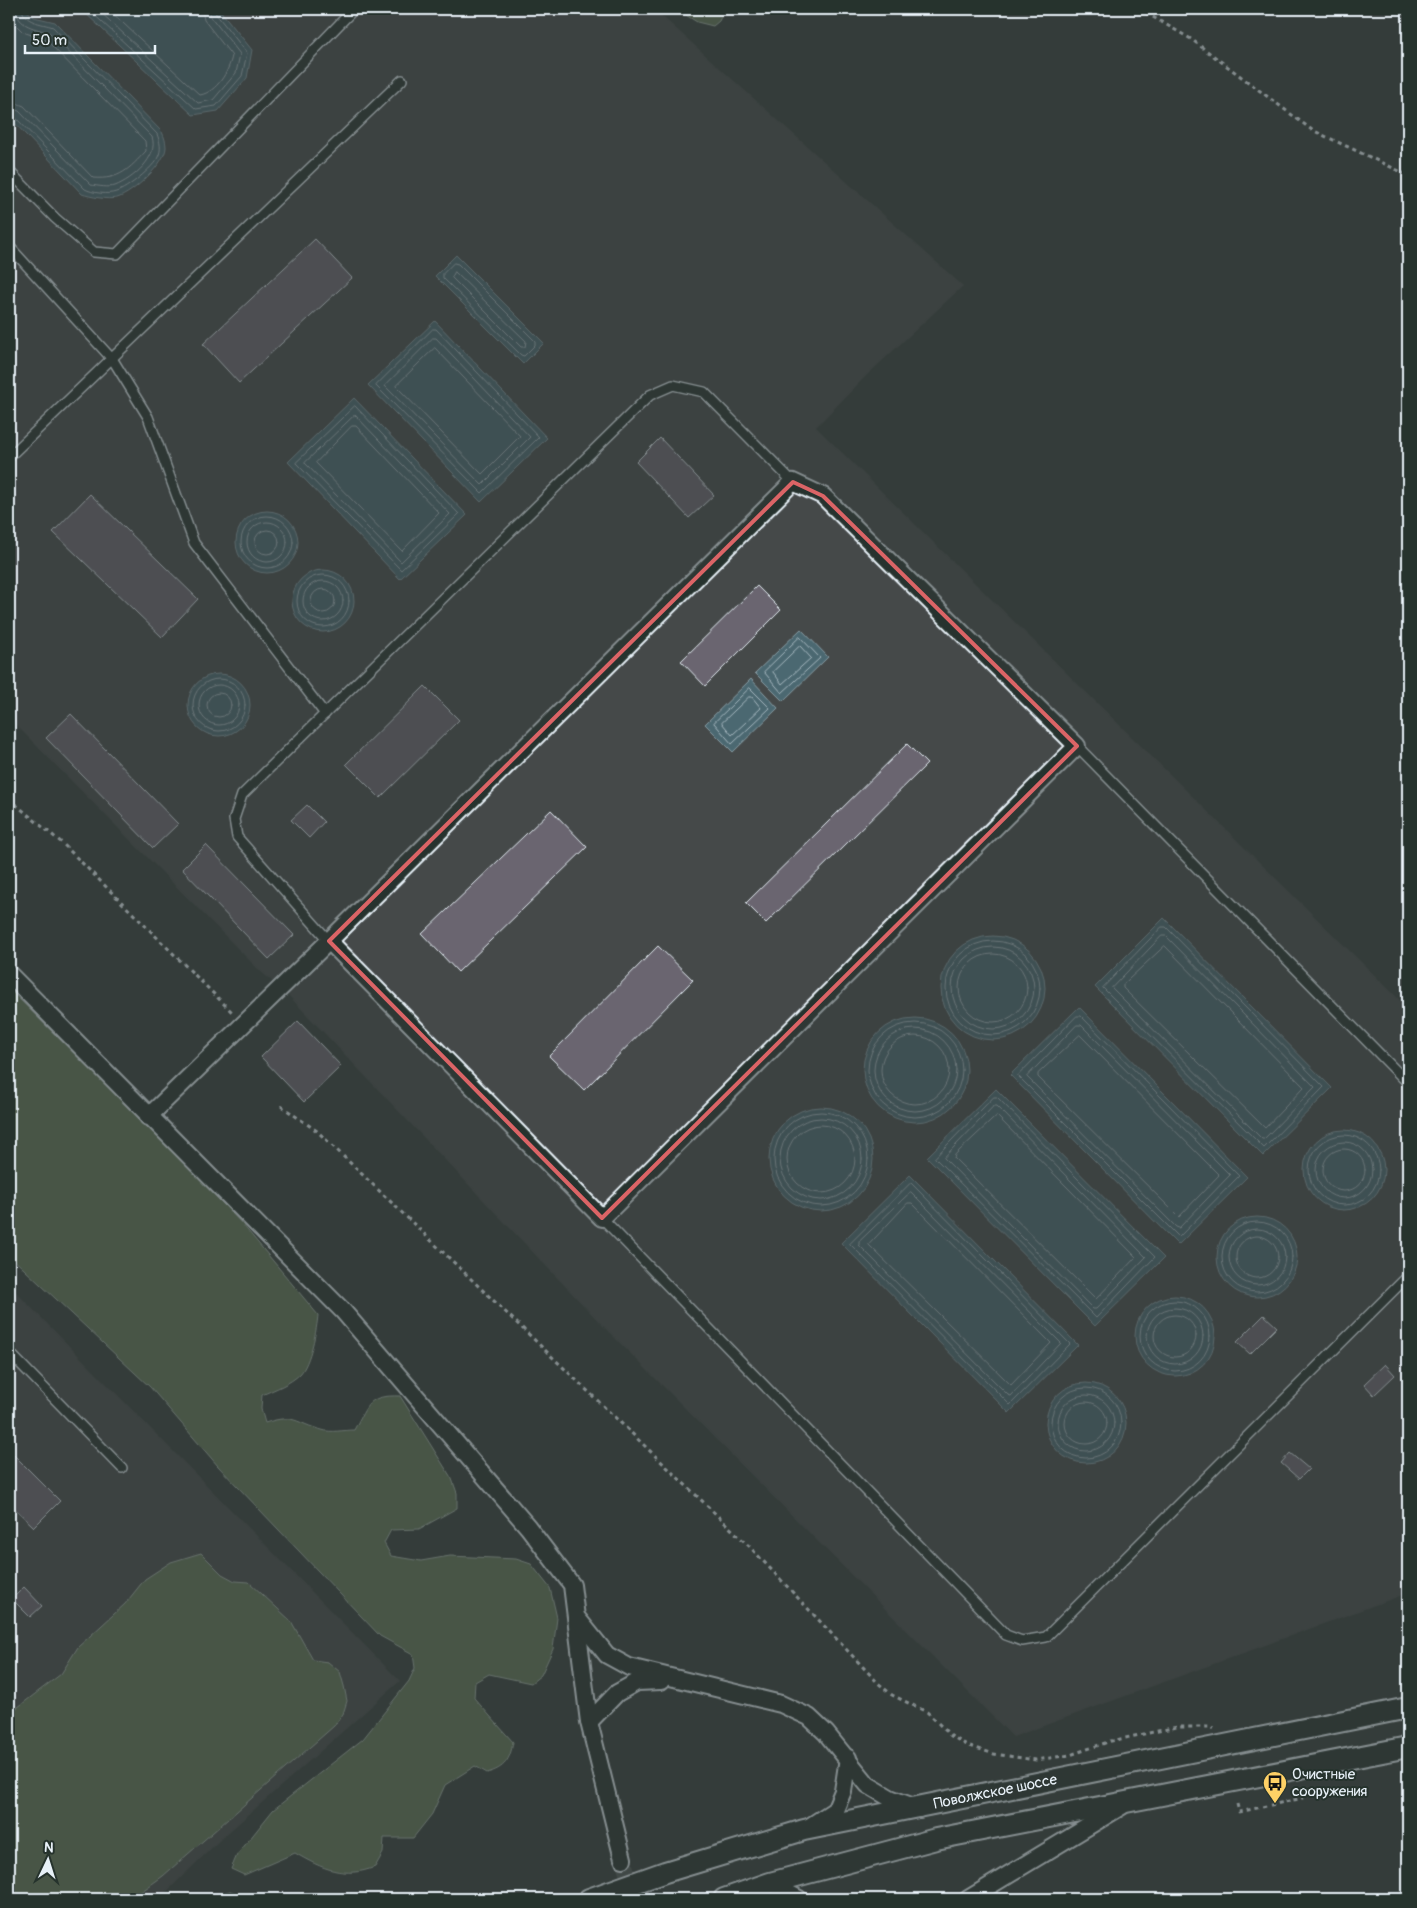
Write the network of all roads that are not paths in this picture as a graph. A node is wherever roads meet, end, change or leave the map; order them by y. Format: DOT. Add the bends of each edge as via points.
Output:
graph roads {
  1 [pos="354,9"];
  2 [pos="402,80"];
  3 [pos="9,171"];
  4 [pos="9,246"];
  5 [pos="112,360"];
  6 [pos="9,457"];
  7 [pos="793,482"];
  8 [pos="325,714"];
  9 [pos="1077,746"];
  10 [pos="329,941"];
  11 [pos="9,974"];
  12 [pos="1408,1083"];
  13 [pos="148,1117"];
  14 [pos="602,1218"];
  15 [pos="1408,1276"];
  16 [pos="9,1352"];
  17 [pos="122,1468"];
  18 [pos="578,1618"];
  19 [pos="676,1680"];
  20 [pos="1408,1708"];
  21 [pos="589,1722"];
  22 [pos="1408,1747"];
  23 [pos="848,1758"];
  24 [pos="1132,1800"];
  25 [pos="919,1809"];
  26 [pos="804,1830"];
  27 [pos="623,1860"];
  28 [pos="770,1882"];
  29 [pos="589,1899"];
  30 [pos="724,1899"];
  31 [pos="799,1899"];
  32 [pos="968,1899"];
  1 -- 3 [label="lane" via="117,254 94,252"];
  2 -- 5 [label="lane"];
  4 -- 5 [label="lane"];
  5 -- 6 [label="lane"];
  5 -- 8 [label="lane" via="148,417 194,543"];
  7 -- 8 [label="lane" via="704,392 674,385 650,395"];
  7 -- 9 [label="street" via="823,496"];
  7 -- 10 [label="street"];
  8 -- 10 [label="lane" via="242,795 234,819 237,837"];
  9 -- 12 [label="lane"];
  9 -- 14 [label="street"];
  10 -- 13 [label="street"];
  10 -- 14 [label="street"];
  11 -- 13 [label="street"];
  13 -- 18 [label="street" via="343,1311 528,1527 572,1585"];
  14 -- 15 [label="lane" via="1006,1635 1022,1640 1046,1637"];
  16 -- 17 [label="lane"];
  18 -- 19 [label="street" via="607,1655 629,1667"];
  18 -- 21 [label="street"];
  19 -- 21 [label="street" via="637,1682 617,1692"];
  19 -- 23 [label="street" via="781,1704 809,1717"];
  20 -- 25 [label="street, Поволжское шоссе"];
  21 -- 27 [label="street"];
  22 -- 24 [label="street"];
  23 -- 25 [label="street" via="868,1785"];
  23 -- 26 [label="street" via="843,1791 834,1810"];
  24 -- 28 [label="street" via="936,1839"];
  24 -- 32 [label="street"];
  25 -- 26 [label="street, Поволжское шоссе"];
  26 -- 29 [label="street, Поволжское шоссе"];
  28 -- 30 [label="street"];
  28 -- 31 [label="street"];
}
